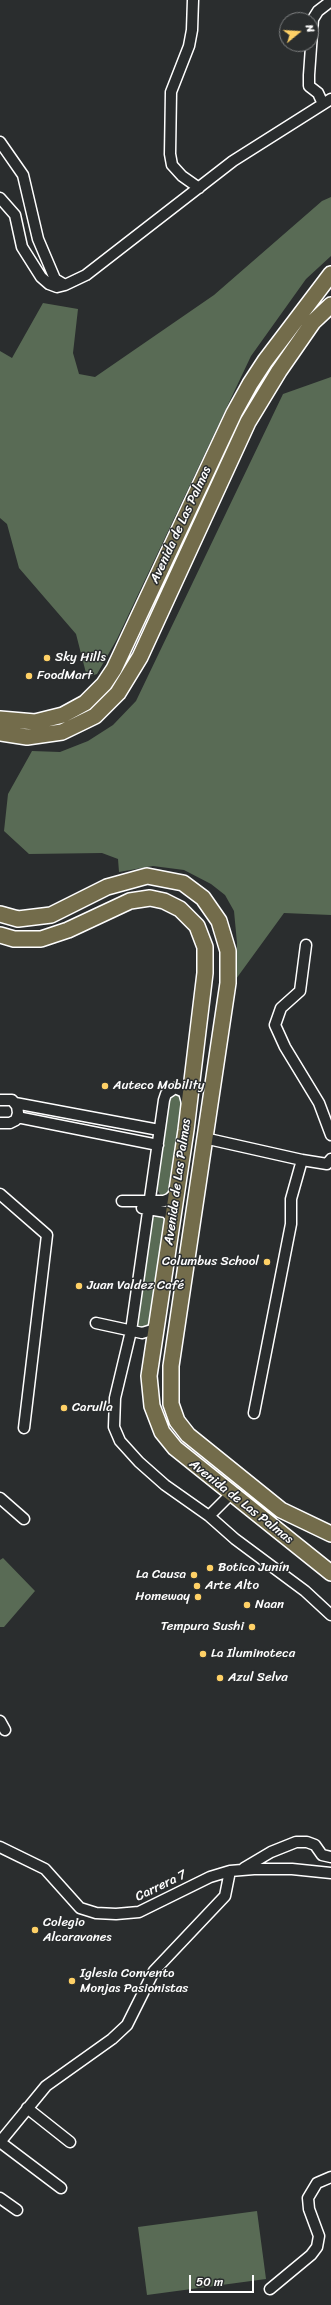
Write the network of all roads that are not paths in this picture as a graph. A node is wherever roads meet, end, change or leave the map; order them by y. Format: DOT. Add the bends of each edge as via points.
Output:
graph roads {
  1 [pos="193,0"];
  2 [pos="331,1"];
  3 [pos="327,101"];
  4 [pos="0,142"];
  5 [pos="199,188"];
  6 [pos="0,198"];
  7 [pos="331,274"];
  8 [pos="65,285"];
  9 [pos="331,305"];
  10 [pos="0,719"];
  11 [pos="0,733"];
  12 [pos="0,914"];
  13 [pos="0,935"];
  14 [pos="306,945"];
  15 [pos="0,1100"];
  16 [pos="15,1103"];
  17 [pos="188,1113"];
  18 [pos="17,1117"];
  19 [pos="1,1125"];
  20 [pos="159,1130"];
  21 [pos="331,1135"];
  22 [pos="204,1138"];
  23 [pos="158,1145"];
  24 [pos="331,1159"];
  25 [pos="302,1160"];
  26 [pos="177,1192"];
  27 [pos="0,1194"];
  28 [pos="122,1204"];
  29 [pos="149,1205"];
  30 [pos="173,1220"];
  31 [pos="158,1320"];
  32 [pos="96,1323"];
  33 [pos="131,1331"];
  34 [pos="254,1413"];
  35 [pos="24,1428"];
  36 [pos="232,1493"];
  37 [pos="0,1498"];
  38 [pos="209,1516"];
  39 [pos="24,1519"];
  40 [pos="331,1534"];
  41 [pos="331,1561"];
  42 [pos="331,1567"];
  43 [pos="331,1573"];
  44 [pos="331,1615"];
  45 [pos="0,1847"];
  46 [pos="331,1857"];
  47 [pos="240,1870"];
  48 [pos="230,1871"];
  49 [pos="331,1873"];
  50 [pos="27,2108"];
  51 [pos="0,2142"];
  52 [pos="70,2142"];
  53 [pos="331,2177"];
  54 [pos="61,2188"];
  55 [pos="0,2198"];
  56 [pos="16,2210"];
  57 [pos="270,2289"];
  1 -- 5 [label="street" via="189,46 171,92 170,154 172,165"];
  2 -- 3 [label="street" via="318,11 313,19 309,75 309,86"];
  3 -- 5 [label="street" via="232,161"];
  4 -- 8 [label="street" via="24,175 38,239 55,279"];
  5 -- 8 [label="street" via="86,274"];
  6 -- 8 [label="street" via="15,215 22,247 41,277 57,287"];
  7 -- 10 [label="main road, Avenida de Las Palmas" via="250,384 114,669 104,684 85,703 63,715 35,722"];
  9 -- 11 [label="main road, Avenida de Las Palmas" via="309,328 248,422 140,658 118,693 95,716 62,732 27,737"];
  12 -- 22 [label="main road, Avenida de Las Palmas" via="18,919 50,915 107,887 147,876 182,883 203,898 219,920 225,935 229,962"];
  13 -- 17 [label="main road, Avenida de Las Palmas" via="14,939 41,939 140,899 164,901 186,914 199,931 205,960"];
  14 -- 21 [label="street" via="300,990 281,1008 275,1025 285,1047 319,1103"];
  15 -- 16 [label="street" via="8,1099"];
  16 -- 18 [label="street"];
  16 -- 20 [label="street"];
  17 -- 20 [label="street" via="184,1092 176,1088 170,1090 164,1100"];
  17 -- 26 [label="main road, Avenida de Las Palmas"];
  18 -- 19 [label="street" via="13,1122"];
  18 -- 23 [label="street"];
  20 -- 23 [label="street"];
  22 -- 25 [label="street"];
  22 -- 40 [label="main road, Avenida de Las Palmas" via="172,1366 170,1404 177,1421 188,1435 281,1510"];
  23 -- 29 [label="street"];
  24 -- 25 [label="street" via="326,1164"];
  25 -- 34 [label="street" via="291,1199 291,1224"];
  26 -- 29 [label="street" via="170,1199"];
  26 -- 30 [label="main road, Avenida de Las Palmas"];
  27 -- 35 [label="street" via="47,1235"];
  28 -- 29 [label="street"];
  29 -- 30 [label="street" via="166,1212"];
  29 -- 33 [label="street"];
  30 -- 31 [label="main road, Avenida de Las Palmas"];
  31 -- 33 [label="street" via="147,1333"];
  31 -- 36 [label="main road, Avenida de Las Palmas" via="149,1376 152,1406 157,1420 175,1448"];
  32 -- 33 [label="street"];
  33 -- 38 [label="street" via="115,1398 114,1427 120,1441 139,1462 165,1485"];
  36 -- 38 [label="street"];
  36 -- 43 [label="main road, Avenida de Las Palmas"];
  37 -- 39 [label="street"];
  38 -- 44 [label="street" via="235,1539 305,1591"];
  41 -- 42 [label="main road"];
  45 -- 48 [label="street, Carrera 7" via="45,1869 80,1908 96,1913 139,1912 210,1876"];
  46 -- 47 [label="street" via="322,1855 315,1844 296,1842 271,1852"];
  47 -- 48 [label="street, Carrera 7"];
  47 -- 49 [label="street, Carrera 7" via="292,1869"];
  48 -- 50 [label="street" via="225,1896 154,1971 127,2025 112,2039 46,2086"];
  50 -- 51 [label="street"];
  50 -- 52 [label="street"];
  51 -- 54 [label="street"];
  53 -- 57 [label="street" via="317,2183 308,2198 309,2209 319,2236 317,2247"];
  55 -- 56 [label="street"];
}
